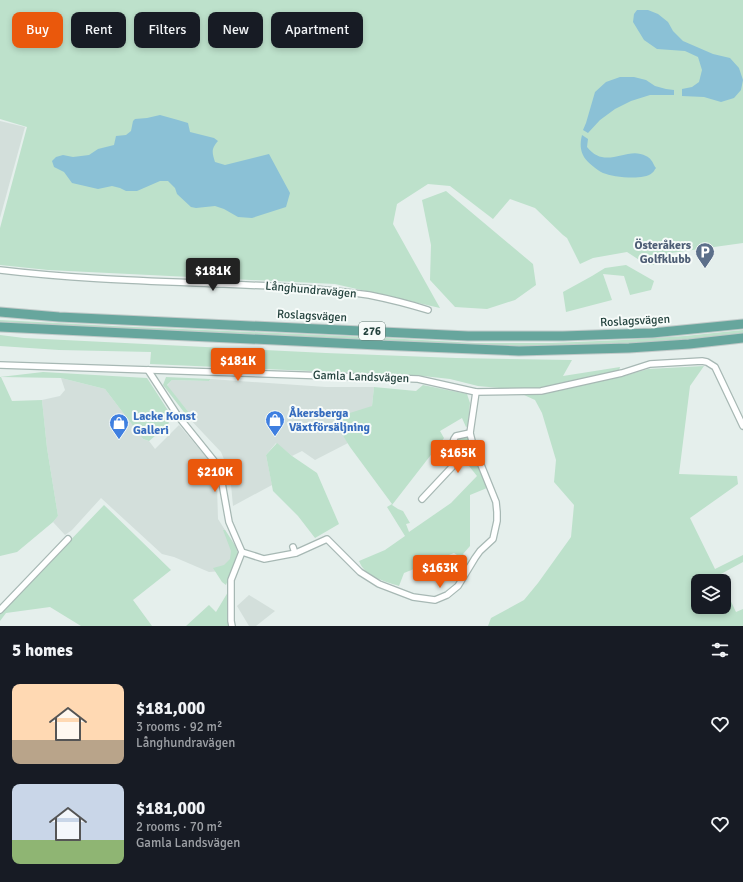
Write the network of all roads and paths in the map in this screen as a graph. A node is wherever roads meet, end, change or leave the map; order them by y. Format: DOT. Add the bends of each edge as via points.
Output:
graph roads {
  1 [pos="0,270"];
  2 [pos="428,310"];
  3 [pos="0,312"];
  4 [pos="743,324"];
  5 [pos="0,327"];
  6 [pos="743,338"];
  7 [pos="0,365"];
  8 [pos="148,370"];
  9 [pos="476,392"];
  10 [pos="743,426"];
  11 [pos="470,433"];
  12 [pos="422,499"];
  13 [pos="68,539"];
  14 [pos="242,552"];
  15 [pos="0,610"];
  16 [pos="232,626"];
  1 -- 2 [label="street, Långhundravägen" via="90,278 330,290 370,295"];
  3 -- 4 [label="main road, Roslagsvägen / 276" via="468,336 622,334"];
  5 -- 6 [label="main road, 276" via="519,351 629,348"];
  7 -- 8 [label="street, Gamla Landsvägen"];
  8 -- 9 [label="street, Gamla Landsvägen" via="418,379"];
  8 -- 14 [label="street" via="178,416 215,462 229,522"];
  9 -- 10 [label="street, Gamla Landsvägen" via="541,391 622,373 650,364 702,361 715,367"];
  9 -- 11 [label="street"];
  11 -- 12 [label="street" via="456,436 451,448 454,462 452,467"];
  11 -- 14 [label="street" via="496,502 496,527 493,539 480,551 458,586 447,595 435,600 413,597 378,584 360,572 327,539 264,559"];
  13 -- 15 [label="street"];
  14 -- 16 [label="street" via="231,580"];
}
